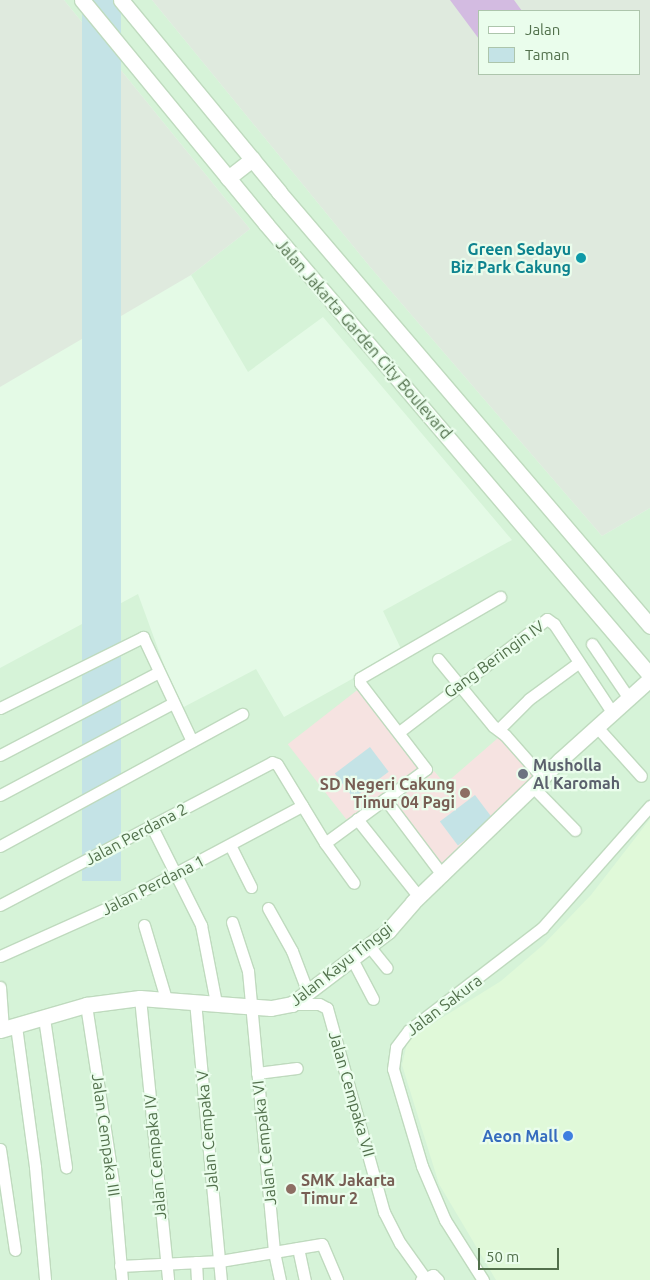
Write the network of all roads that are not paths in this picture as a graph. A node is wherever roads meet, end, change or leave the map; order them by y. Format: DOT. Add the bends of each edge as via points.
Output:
graph roads {
  1 [pos="82,0"];
  2 [pos="121,0"];
  3 [pos="252,159"];
  4 [pos="228,178"];
  5 [pos="500,597"];
  6 [pos="650,626"];
  7 [pos="592,644"];
  8 [pos="438,659"];
  9 [pos="578,663"];
  10 [pos="159,672"];
  11 [pos="647,672"];
  12 [pos="458,685"];
  13 [pos="628,697"];
  14 [pos="173,703"];
  15 [pos="0,708"];
  16 [pos="612,712"];
  17 [pos="242,714"];
  18 [pos="596,726"];
  19 [pos="499,730"];
  20 [pos="399,732"];
  21 [pos="192,742"];
  22 [pos="0,755"];
  23 [pos="641,776"];
  24 [pos="538,782"];
  25 [pos="0,794"];
  26 [pos="385,800"];
  27 [pos="302,806"];
  28 [pos="650,806"];
  29 [pos="357,819"];
  30 [pos="152,828"];
  31 [pos="575,830"];
  32 [pos="325,843"];
  33 [pos="230,845"];
  34 [pos="0,846"];
  35 [pos="177,874"];
  36 [pos="443,876"];
  37 [pos="354,883"];
  38 [pos="251,887"];
  39 [pos="419,896"];
  40 [pos="0,905"];
  41 [pos="268,908"];
  42 [pos="232,922"];
  43 [pos="144,925"];
  44 [pos="370,946"];
  45 [pos="0,956"];
  46 [pos="352,959"];
  47 [pos="387,968"];
  48 [pos="0,987"];
  49 [pos="308,993"];
  50 [pos="140,998"];
  51 [pos="166,999"];
  52 [pos="373,999"];
  53 [pos="194,1001"];
  54 [pos="216,1003"];
  55 [pos="86,1004"];
  56 [pos="292,1004"];
  57 [pos="252,1006"];
  58 [pos="44,1018"];
  59 [pos="6,1028"];
  60 [pos="297,1068"];
  61 [pos="257,1074"];
  62 [pos="0,1149"];
  63 [pos="66,1167"];
  64 [pos="298,1248"];
  65 [pos="15,1250"];
  66 [pos="274,1252"];
  67 [pos="220,1261"];
  68 [pos="166,1262"];
  69 [pos="196,1262"];
  70 [pos="120,1266"];
  71 [pos="423,1279"];
  72 [pos="45,1280"];
  73 [pos="122,1280"];
  74 [pos="168,1280"];
  75 [pos="197,1280"];
  76 [pos="221,1280"];
  77 [pos="280,1280"];
  78 [pos="305,1280"];
  79 [pos="337,1280"];
  80 [pos="438,1280"];
  81 [pos="483,1280"];
  1 -- 4 [label="street, Jalan Jakarta Garden City Boulevard"];
  2 -- 3 [label="street, Jalan Jakarta Garden City Boulevard"];
  3 -- 4 [label="street"];
  3 -- 6 [label="street, Jalan Jakarta Garden City Boulevard"];
  4 -- 11 [label="street, Jalan Jakarta Garden City Boulevard"];
  5 -- 20 [label="street" via="362,675 360,680"];
  7 -- 13 [label="street"];
  8 -- 12 [label="street"];
  9 -- 12 [label="street, Gang Beringin IV" via="554,624 547,619"];
  9 -- 16 [label="street, Gang Beringin IV"];
  9 -- 19 [label="street" via="529,699"];
  10 -- 14 [label="street"];
  10 -- 15 [label="street" via="144,638"];
  10 -- 22 [label="street"];
  11 -- 13 [label="street, Jalan Kayu Tinggi"];
  12 -- 19 [label="street"];
  12 -- 20 [label="street, Gang Beringin IV"];
  13 -- 16 [label="street, Jalan Kayu Tinggi"];
  14 -- 21 [label="street"];
  14 -- 25 [label="street"];
  16 -- 18 [label="street, Jalan Kayu Tinggi"];
  17 -- 21 [label="street"];
  18 -- 23 [label="street"];
  18 -- 24 [label="street, Jalan Kayu Tinggi"];
  19 -- 24 [label="street"];
  20 -- 26 [label="street" via="426,769"];
  21 -- 34 [label="street"];
  24 -- 31 [label="street"];
  24 -- 36 [label="street, Jalan Kayu Tinggi"];
  26 -- 29 [label="street"];
  26 -- 36 [label="street"];
  27 -- 30 [label="street, Jalan Perdana 2" via="278,764 272,762"];
  27 -- 32 [label="street"];
  27 -- 33 [label="street, Jalan Perdana 1"];
  28 -- 81 [label="street, Jalan Sakura" via="542,928 409,1030 396,1047 393,1069 422,1166 445,1220"];
  29 -- 32 [label="street"];
  29 -- 39 [label="street"];
  30 -- 35 [label="street"];
  30 -- 40 [label="street, Jalan Perdana 2"];
  32 -- 37 [label="street"];
  33 -- 35 [label="street, Jalan Perdana 1"];
  33 -- 38 [label="street"];
  35 -- 45 [label="street, Jalan Perdana 1"];
  35 -- 54 [label="street" via="201,925"];
  36 -- 39 [label="street, Jalan Kayu Tinggi"];
  39 -- 44 [label="street, Jalan Kayu Tinggi"];
  41 -- 49 [label="street" via="292,951"];
  42 -- 57 [label="street, Jalan Cempaka VI" via="248,971"];
  43 -- 51 [label="street"];
  44 -- 46 [label="street, Jalan Kayu Tinggi"];
  44 -- 47 [label="street"];
  46 -- 49 [label="street, Jalan Kayu Tinggi"];
  46 -- 52 [label="street"];
  48 -- 59 [label="street"];
  49 -- 56 [label="street, Jalan Kayu Tinggi"];
  50 -- 51 [label="street, Jalan Kayu Tinggi"];
  50 -- 55 [label="street, Jalan Kayu Tinggi"];
  50 -- 68 [label="street, Jalan Cempaka IV"];
  51 -- 53 [label="street, Jalan Kayu Tinggi"];
  53 -- 54 [label="street, Jalan Kayu Tinggi"];
  53 -- 67 [label="street, Jalan Cempaka V"];
  54 -- 57 [label="street, Jalan Kayu Tinggi"];
  55 -- 58 [label="street, Jalan Kayu Tinggi"];
  55 -- 70 [label="street, Jalan Cempaka III" via="114,1187"];
  56 -- 57 [label="street, Jalan Kayu Tinggi" via="280,1008"];
  56 -- 71 [label="street, Jalan Cempaka VII" via="319,1004 327,1008 384,1212"];
  57 -- 61 [label="street, Jalan Cempaka VI"];
  58 -- 59 [label="street, Jalan Kayu Tinggi"];
  58 -- 63 [label="street"];
  59 -- 72 [label="street" via="35,1168"];
  60 -- 61 [label="street"];
  61 -- 66 [label="street, Jalan Cempaka VI"];
  62 -- 65 [label="street"];
  64 -- 66 [label="street"];
  64 -- 78 [label="street"];
  64 -- 79 [label="street" via="324,1245"];
  66 -- 67 [label="street"];
  66 -- 77 [label="street, Jalan Cempaka VI"];
  67 -- 69 [label="street"];
  67 -- 76 [label="street, Jalan Cempaka V"];
  68 -- 69 [label="street"];
  68 -- 70 [label="street"];
  68 -- 74 [label="street, Jalan Cempaka IV"];
  69 -- 75 [label="street"];
  70 -- 73 [label="street, Jalan Cempaka III"];
  71 -- 80 [label="street, Jalan Cempaka VII" via="433,1275"];
}
